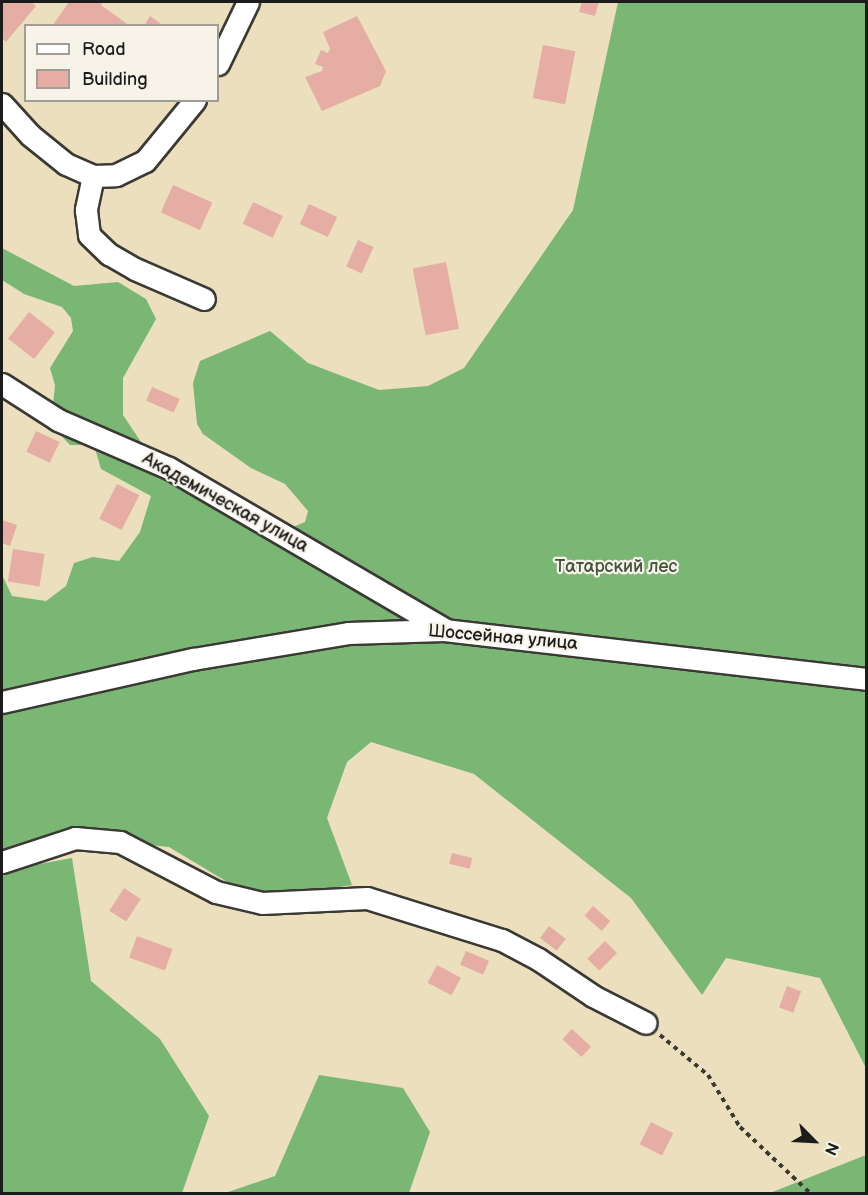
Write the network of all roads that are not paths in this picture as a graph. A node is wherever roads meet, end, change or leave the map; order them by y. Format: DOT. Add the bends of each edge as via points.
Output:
graph roads {
  1 [pos="249,2"];
  2 [pos="219,62"];
  3 [pos="193,102"];
  4 [pos="2,104"];
  5 [pos="93,176"];
  6 [pos="204,299"];
  7 [pos="2,384"];
  8 [pos="444,630"];
  9 [pos="867,679"];
  10 [pos="2,702"];
  11 [pos="2,862"];
  12 [pos="646,1023"];
  1 -- 2 [label="street"];
  3 -- 5 [label="street" via="145,161 116,175"];
  4 -- 5 [label="street" via="30,135 66,164"];
  5 -- 6 [label="street" via="86,210 89,235 109,254 135,269"];
  7 -- 8 [label="street, Академическая улица" via="58,420 169,468"];
  8 -- 9 [label="street, Шоссейная улица"];
  8 -- 10 [label="street, Шоссейная улица" via="348,633 193,659"];
  11 -- 12 [label="street" via="75,838 120,842 216,892 262,903 367,898 502,940 592,996"];
}
